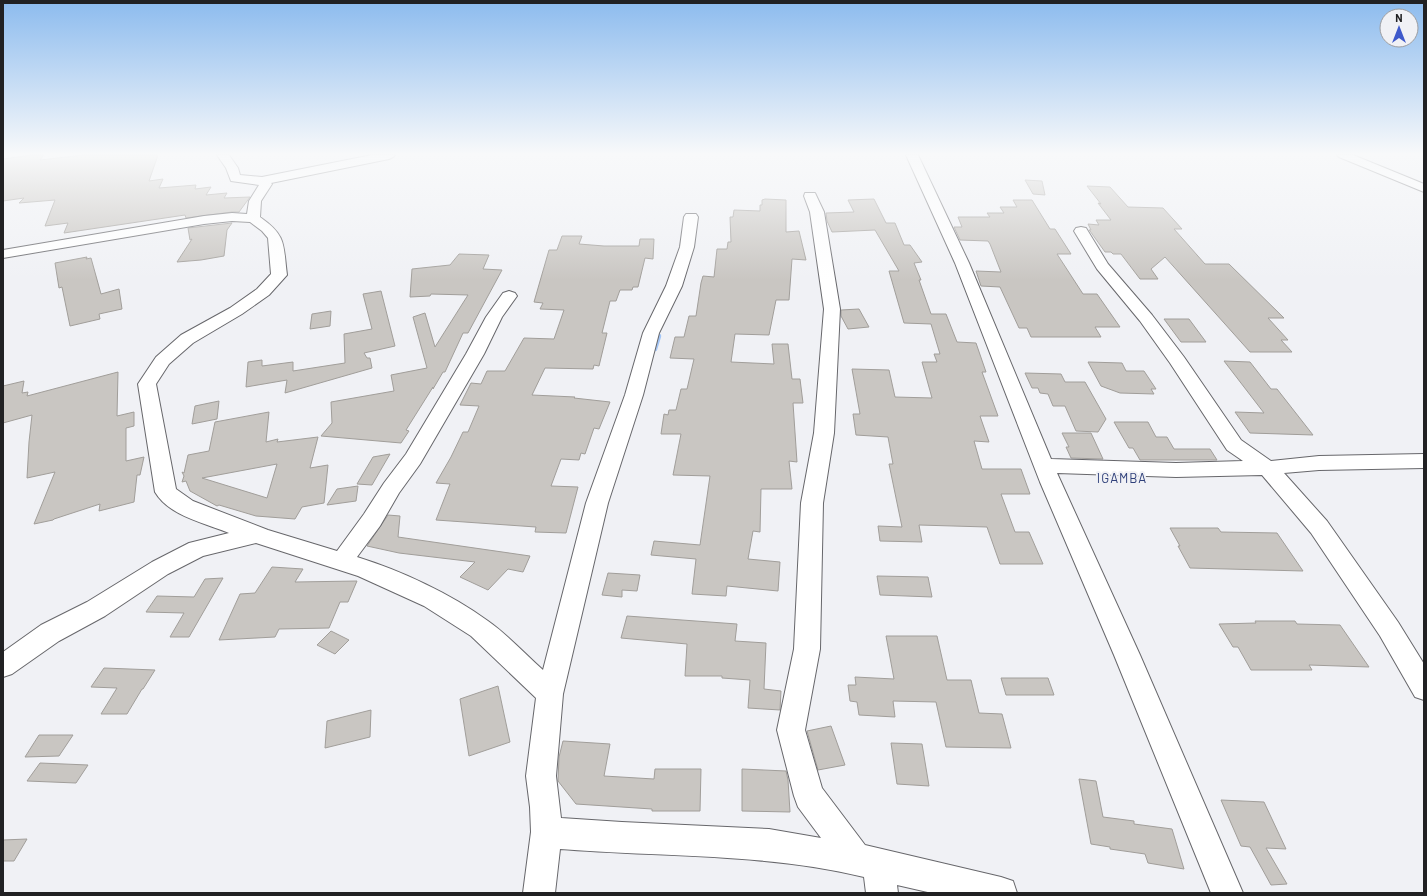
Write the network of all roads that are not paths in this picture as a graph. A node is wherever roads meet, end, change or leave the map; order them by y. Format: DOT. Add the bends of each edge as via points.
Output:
graph roads {
  1 [pos="810,196"];
  2 [pos="258,197"];
  3 [pos="931,197"];
  4 [pos="691,217"];
  5 [pos="253,218"];
  6 [pos="1081,231"];
  7 [pos="3,254"];
  8 [pos="509,296"];
  9 [pos="1423,462"];
  10 [pos="1044,466"];
  11 [pos="1267,468"];
  12 [pos="257,534"];
  13 [pos="342,561"];
  14 [pos="3,666"];
  15 [pos="1424,688"];
  16 [pos="550,694"];
  17 [pos="546,832"];
  18 [pos="872,872"];
  19 [pos="539,893"];
  20 [pos="1001,893"];
  21 [pos="1227,893"];
  1 -- 18 [label="street" via="817,212 832,309 824,433 812,503 807,649 791,730 809,796"];
  2 -- 5 [label="street"];
  3 -- 10 [label="street" via="962,263"];
  4 -- 16 [label="street" via="687,247 674,286 651,333 634,395 597,503"];
  5 -- 7 [label="street" via="204,220"];
  5 -- 12 [label="street" via="267,228 275,238 279,275 262,292 236,311 187,339 162,361 147,384 166,492 184,507"];
  6 -- 11 [label="street" via="1102,266 1178,361 1234,445"];
  8 -- 13 [label="street" via="494,317 413,459"];
  9 -- 11 [label="street" via="1319,462"];
  10 -- 11 [label="street" via="1176,470"];
  10 -- 21 [label="street"];
  11 -- 15 [label="street" via="1319,526 1389,629"];
  12 -- 13 [label="street"];
  12 -- 14 [label="street" via="197,549 160,568 96,609 50,633"];
  13 -- 16 [label="street" via="433,599 480,629"];
  16 -- 17 [label="street" via="541,776"];
  17 -- 18 [label="street" via="769,845"];
  17 -- 19 [label="street"];
  18 -- 20 [label="street"];
}
